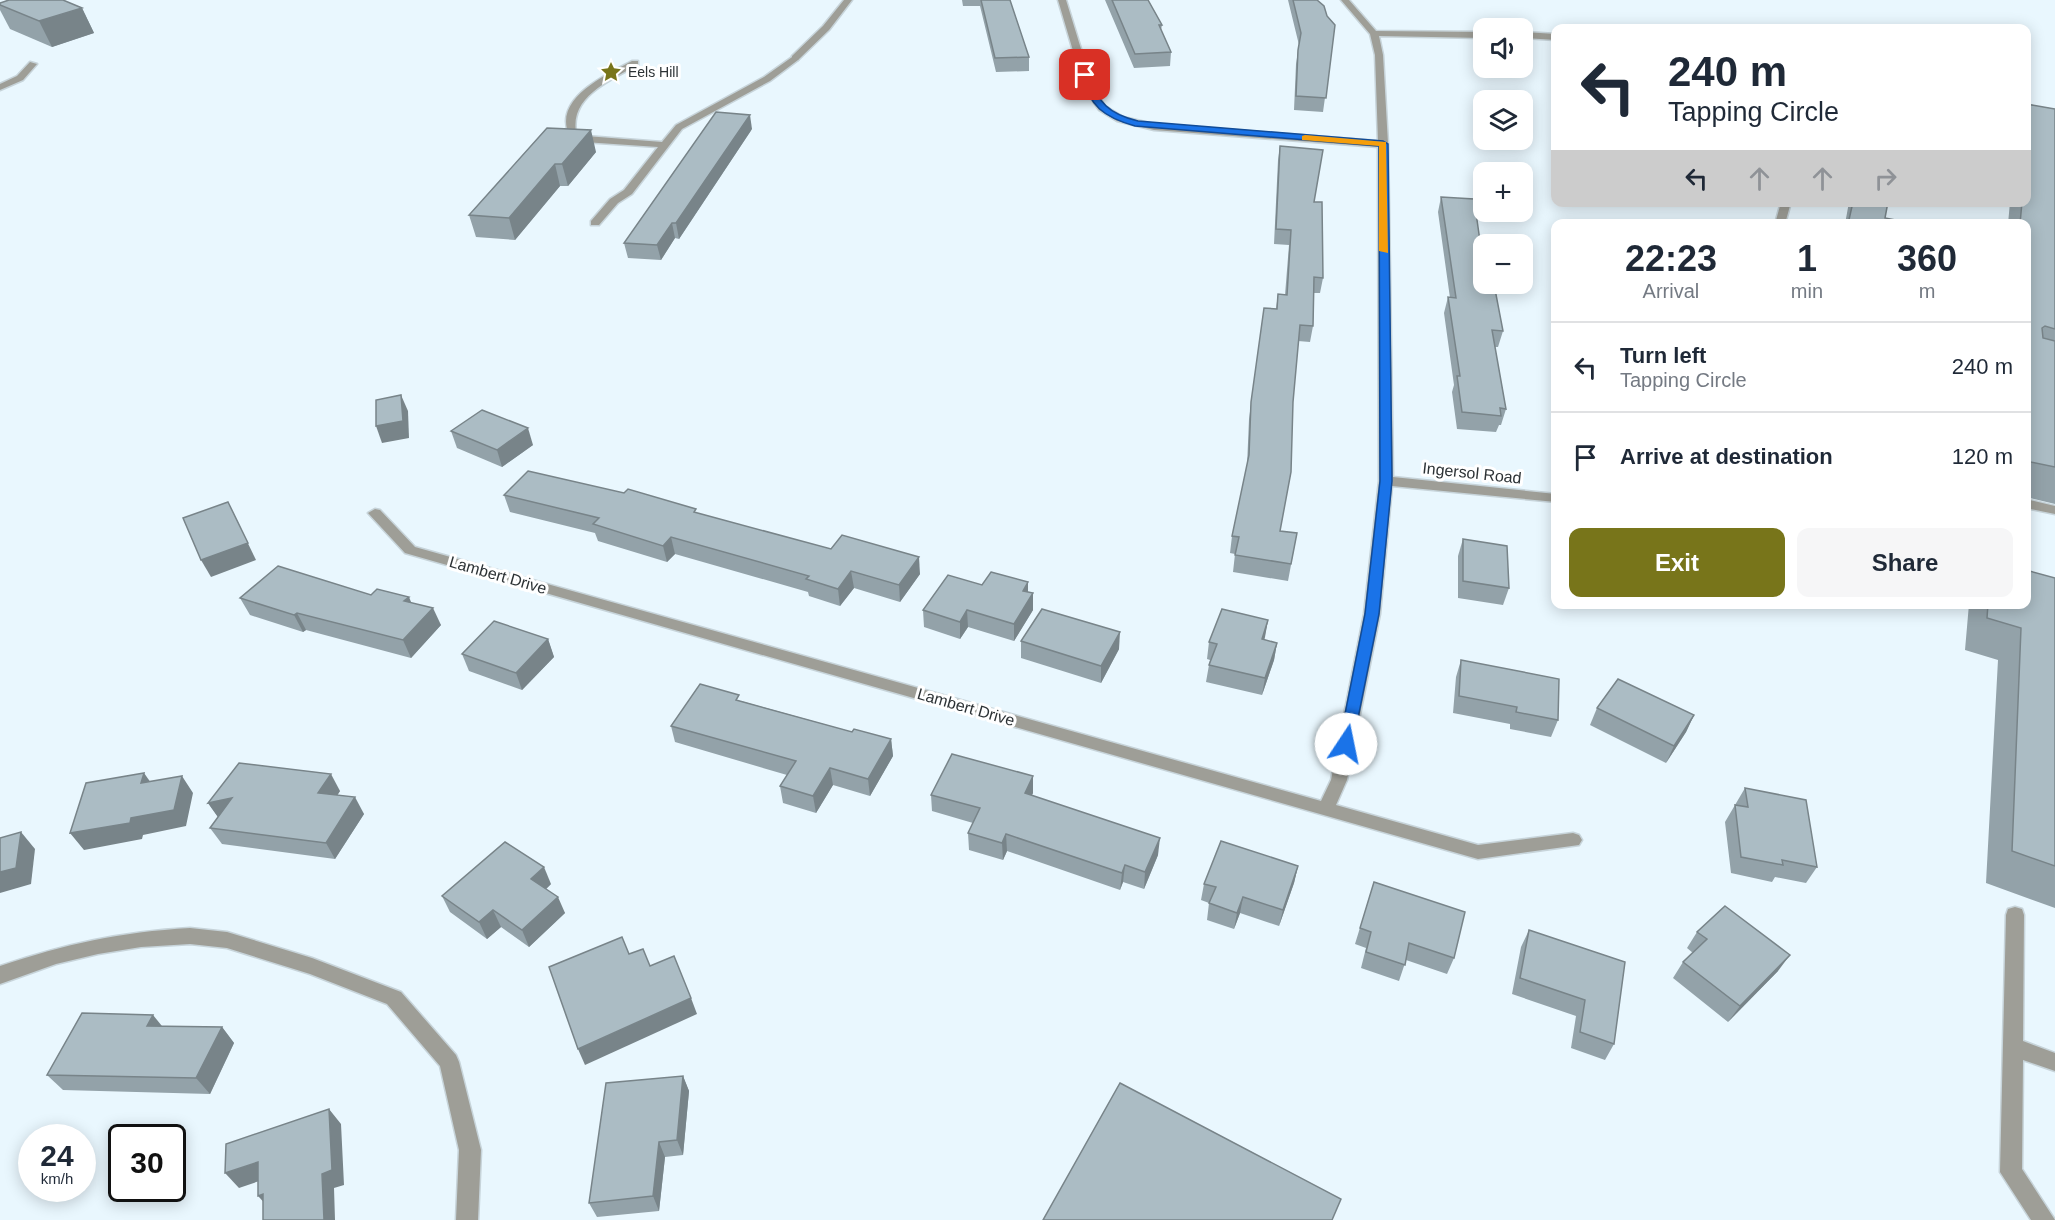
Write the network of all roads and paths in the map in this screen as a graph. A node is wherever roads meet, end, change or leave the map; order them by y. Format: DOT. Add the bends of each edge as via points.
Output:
graph roads {
  1 [pos="848,0"];
  2 [pos="1062,0"];
  3 [pos="1345,0"];
  4 [pos="1374,33"];
  5 [pos="1473,34"];
  6 [pos="1533,36"];
  7 [pos="1551,37"];
  8 [pos="635,63"];
  9 [pos="33,64"];
  10 [pos="0,87"];
  11 [pos="1383,144"];
  12 [pos="665,145"];
  13 [pos="595,223"];
  14 [pos="1386,481"];
  15 [pos="1551,498"];
  16 [pos="2031,504"];
  17 [pos="2055,510"];
  18 [pos="375,513"];
  19 [pos="1326,808"];
  20 [pos="1573,840"];
  21 [pos="2015,915"];
  22 [pos="0,975"];
  23 [pos="2013,1047"];
  24 [pos="2055,1062"];
  25 [pos="468,1220"];
  26 [pos="2044,1220"];
  1 -- 12 [label="street" via="795,58 767,79 679,127"];
  2 -- 11 [label="street" via="1090,93 1102,108 1123,120 1154,127"];
  3 -- 4 [label="street"];
  4 -- 5 [label="street"];
  4 -- 11 [label="street" via="1379,55"];
  6 -- 7 [label="street"];
  8 -- 12 [label="street" via="588,92 571,111 567,122 572,133 585,139"];
  9 -- 10 [label="street" via="20,78"];
  11 -- 14 [label="street"];
  12 -- 13 [label="street" via="628,192 614,201"];
  14 -- 15 [label="street, Ingersol Road"];
  14 -- 19 [label="street" via="1372,614 1339,780"];
  16 -- 17 [label="street"];
  18 -- 19 [label="street, Lambert Drive" via="410,550"];
  19 -- 20 [label="street, Lambert Drive" via="1478,852"];
  21 -- 23 [label="street"];
  22 -- 25 [label="street" via="98,946 190,936 227,940 394,998 449,1062 470,1150"];
  23 -- 24 [label="street"];
  23 -- 26 [label="street" via="2011,1172"];
}
